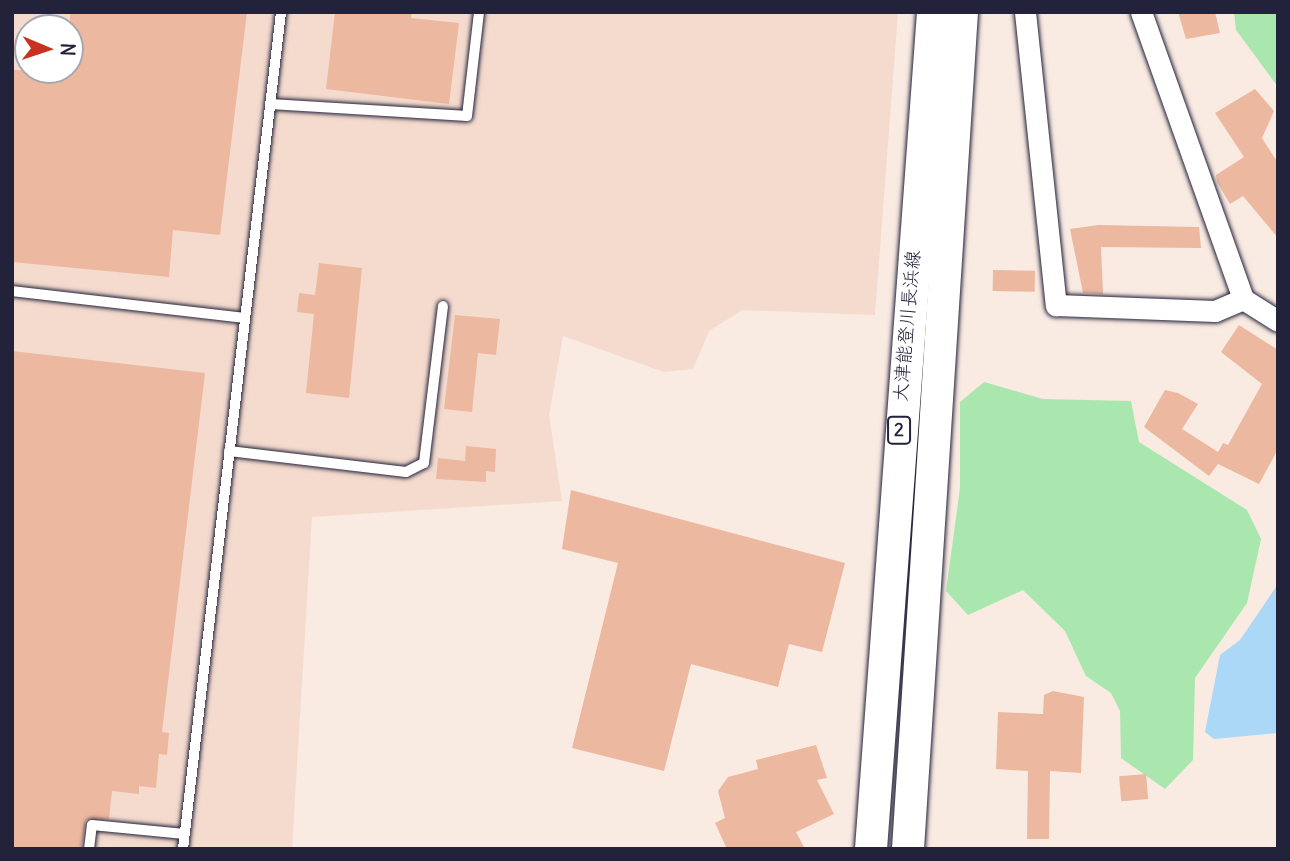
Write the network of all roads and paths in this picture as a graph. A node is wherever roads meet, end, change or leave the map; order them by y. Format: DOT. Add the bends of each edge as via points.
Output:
graph roads {
  1 [pos="281,12"];
  2 [pos="479,12"];
  3 [pos="933,12"];
  4 [pos="962,12"];
  5 [pos="1024,12"];
  6 [pos="1140,12"];
  7 [pos="271,104"];
  8 [pos="12,291"];
  9 [pos="1243,299"];
  10 [pos="443,306"];
  11 [pos="244,318"];
  12 [pos="1278,321"];
  13 [pos="229,450"];
  14 [pos="185,834"];
  15 [pos="89,849"];
  16 [pos="183,849"];
  17 [pos="871,849"];
  18 [pos="908,849"];
  1 -- 7 [label="lane"];
  2 -- 7 [label="lane" via="467,116"];
  3 -- 17 [label="main road, 大津能登川長浜線 / 2"];
  4 -- 18 [label="main road, 大津能登川長浜線 / 2"];
  5 -- 9 [label="street" via="1056,304 1215,311"];
  6 -- 9 [label="street"];
  7 -- 11 [label="lane"];
  8 -- 11 [label="lane"];
  9 -- 12 [label="street"];
  10 -- 13 [label="lane" via="424,463 406,472"];
  11 -- 13 [label="lane"];
  13 -- 14 [label="lane"];
  14 -- 15 [label="lane" via="92,825"];
  14 -- 16 [label="lane"];
}
